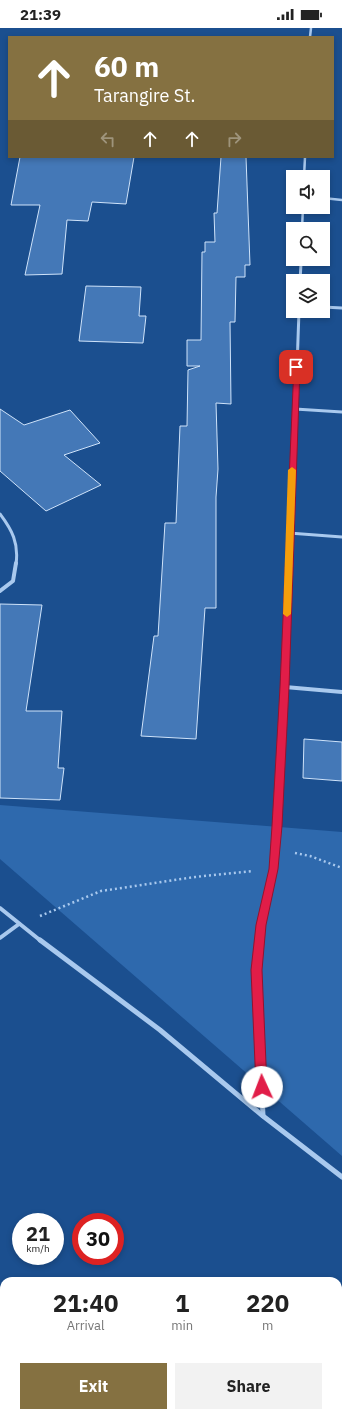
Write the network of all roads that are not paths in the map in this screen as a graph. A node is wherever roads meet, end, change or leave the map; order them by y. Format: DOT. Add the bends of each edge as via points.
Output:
graph roads {
  1 [pos="305,158"];
  2 [pos="304,170"];
  3 [pos="330,199"];
  4 [pos="342,200"];
  5 [pos="330,307"];
  6 [pos="342,308"];
  7 [pos="298,318"];
  8 [pos="294,409"];
  9 [pos="342,412"];
  10 [pos="0,514"];
  11 [pos="289,533"];
  12 [pos="342,537"];
  13 [pos="0,591"];
  14 [pos="285,687"];
  15 [pos="342,692"];
  16 [pos="0,908"];
  17 [pos="18,924"];
  18 [pos="0,938"];
  19 [pos="263,1116"];
  20 [pos="342,1177"];
  1 -- 2 [label="street"];
  3 -- 4 [label="street"];
  5 -- 6 [label="street"];
  7 -- 8 [label="street"];
  8 -- 9 [label="street"];
  8 -- 11 [label="street"];
  10 -- 13 [label="street" via="13,532 17,557 13,581"];
  11 -- 12 [label="street"];
  11 -- 14 [label="street"];
  14 -- 15 [label="street"];
  14 -- 19 [label="street" via="274,869 261,925 257,970"];
  16 -- 17 [label="street"];
  17 -- 18 [label="street"];
  17 -- 19 [label="street" via="160,1030"];
  19 -- 20 [label="street"];
}
